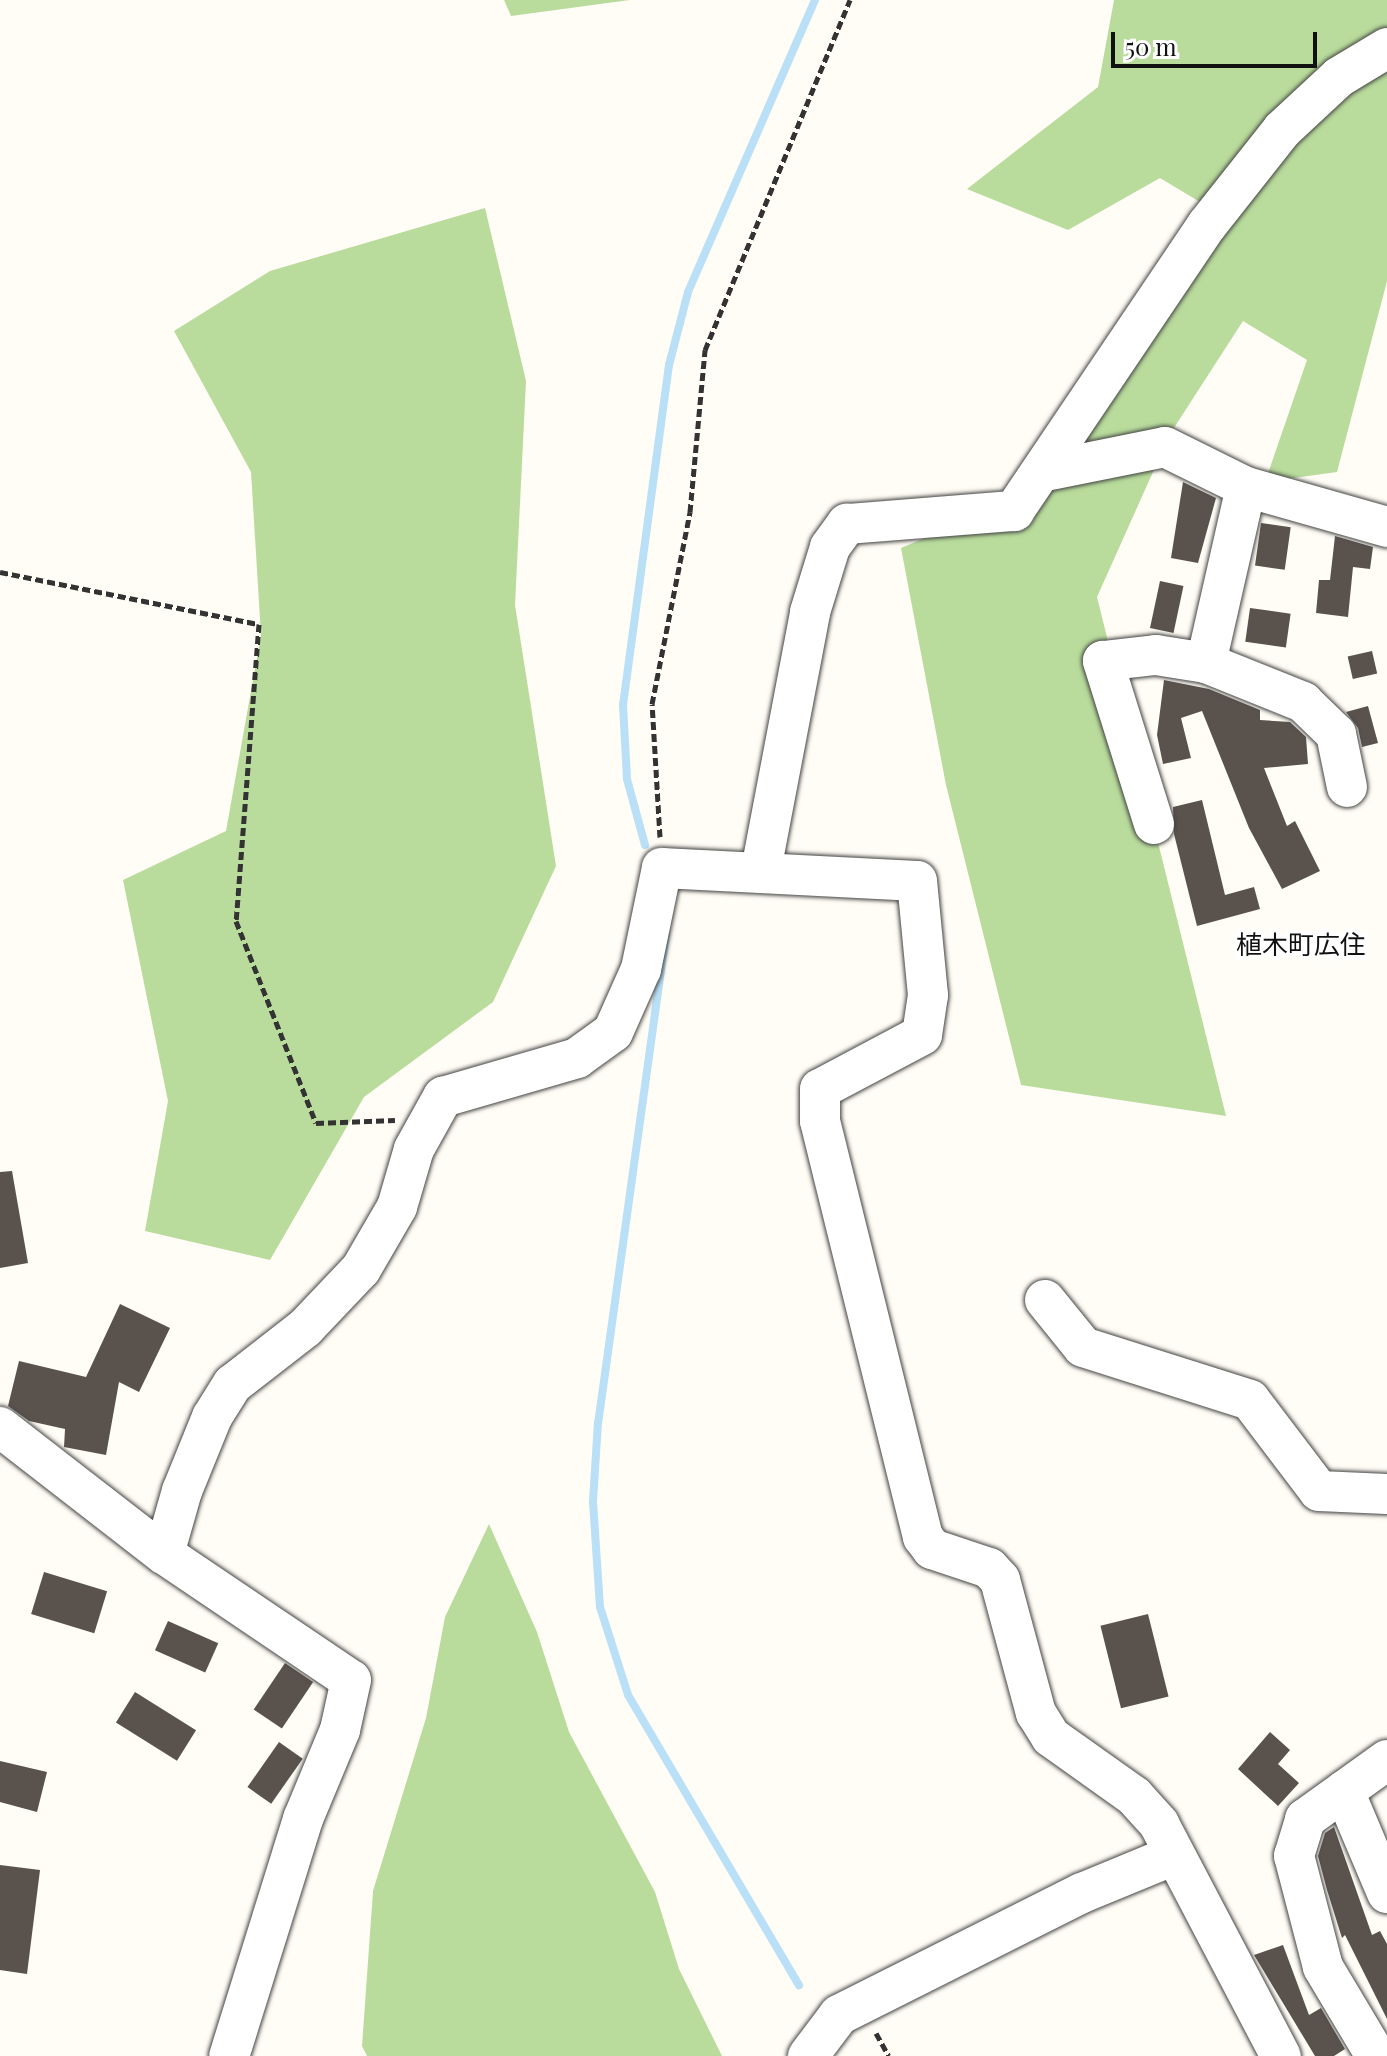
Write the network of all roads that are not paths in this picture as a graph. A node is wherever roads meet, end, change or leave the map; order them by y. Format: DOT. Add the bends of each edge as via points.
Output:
graph roads {
  1 [pos="1387,48"];
  2 [pos="1041,472"];
  3 [pos="1246,487"];
  4 [pos="1387,527"];
  5 [pos="1206,663"];
  6 [pos="1347,787"];
  7 [pos="1154,824"];
  8 [pos="761,870"];
  9 [pos="1045,1300"];
  10 [pos="0,1427"];
  11 [pos="1387,1494"];
  12 [pos="164,1554"];
  13 [pos="1387,1760"];
  14 [pos="1344,1791"];
  15 [pos="1174,1855"];
  16 [pos="1387,1893"];
  17 [pos="229,2056"];
  18 [pos="808,2056"];
  19 [pos="1281,2056"];
  20 [pos="1376,2056"];
  1 -- 2 [label="street" via="1339,77 1282,130 1207,225"];
  2 -- 3 [label="street" via="1165,447"];
  2 -- 8 [label="street" via="1014,511 847,524 830,547 810,612"];
  3 -- 4 [label="street"];
  3 -- 5 [label="street"];
  5 -- 6 [label="street" via="1303,702 1336,734"];
  5 -- 7 [label="street" via="1156,655 1103,661"];
  8 -- 12 [label="street" via="662,868 641,969 603,1043 577,1058 443,1097 414,1149 397,1207 361,1269 305,1328 233,1384 212,1417"];
  8 -- 15 [label="street" via="917,881 928,995 922,1035 820,1089 820,1121 874,1354 923,1537 932,1549 989,1568 1000,1580 1036,1713 1051,1737 1134,1796 1159,1824"];
  9 -- 11 [label="street" via="1083,1347 1250,1400 1319,1491"];
  10 -- 12 [label="street"];
  12 -- 17 [label="street" via="351,1680 340,1730 303,1819"];
  13 -- 14 [label="street"];
  14 -- 16 [label="street"];
  14 -- 20 [label="street" via="1305,1819 1294,1856 1323,1967"];
  15 -- 18 [label="street" via="1082,1893 839,2015"];
  15 -- 19 [label="street"];
}
